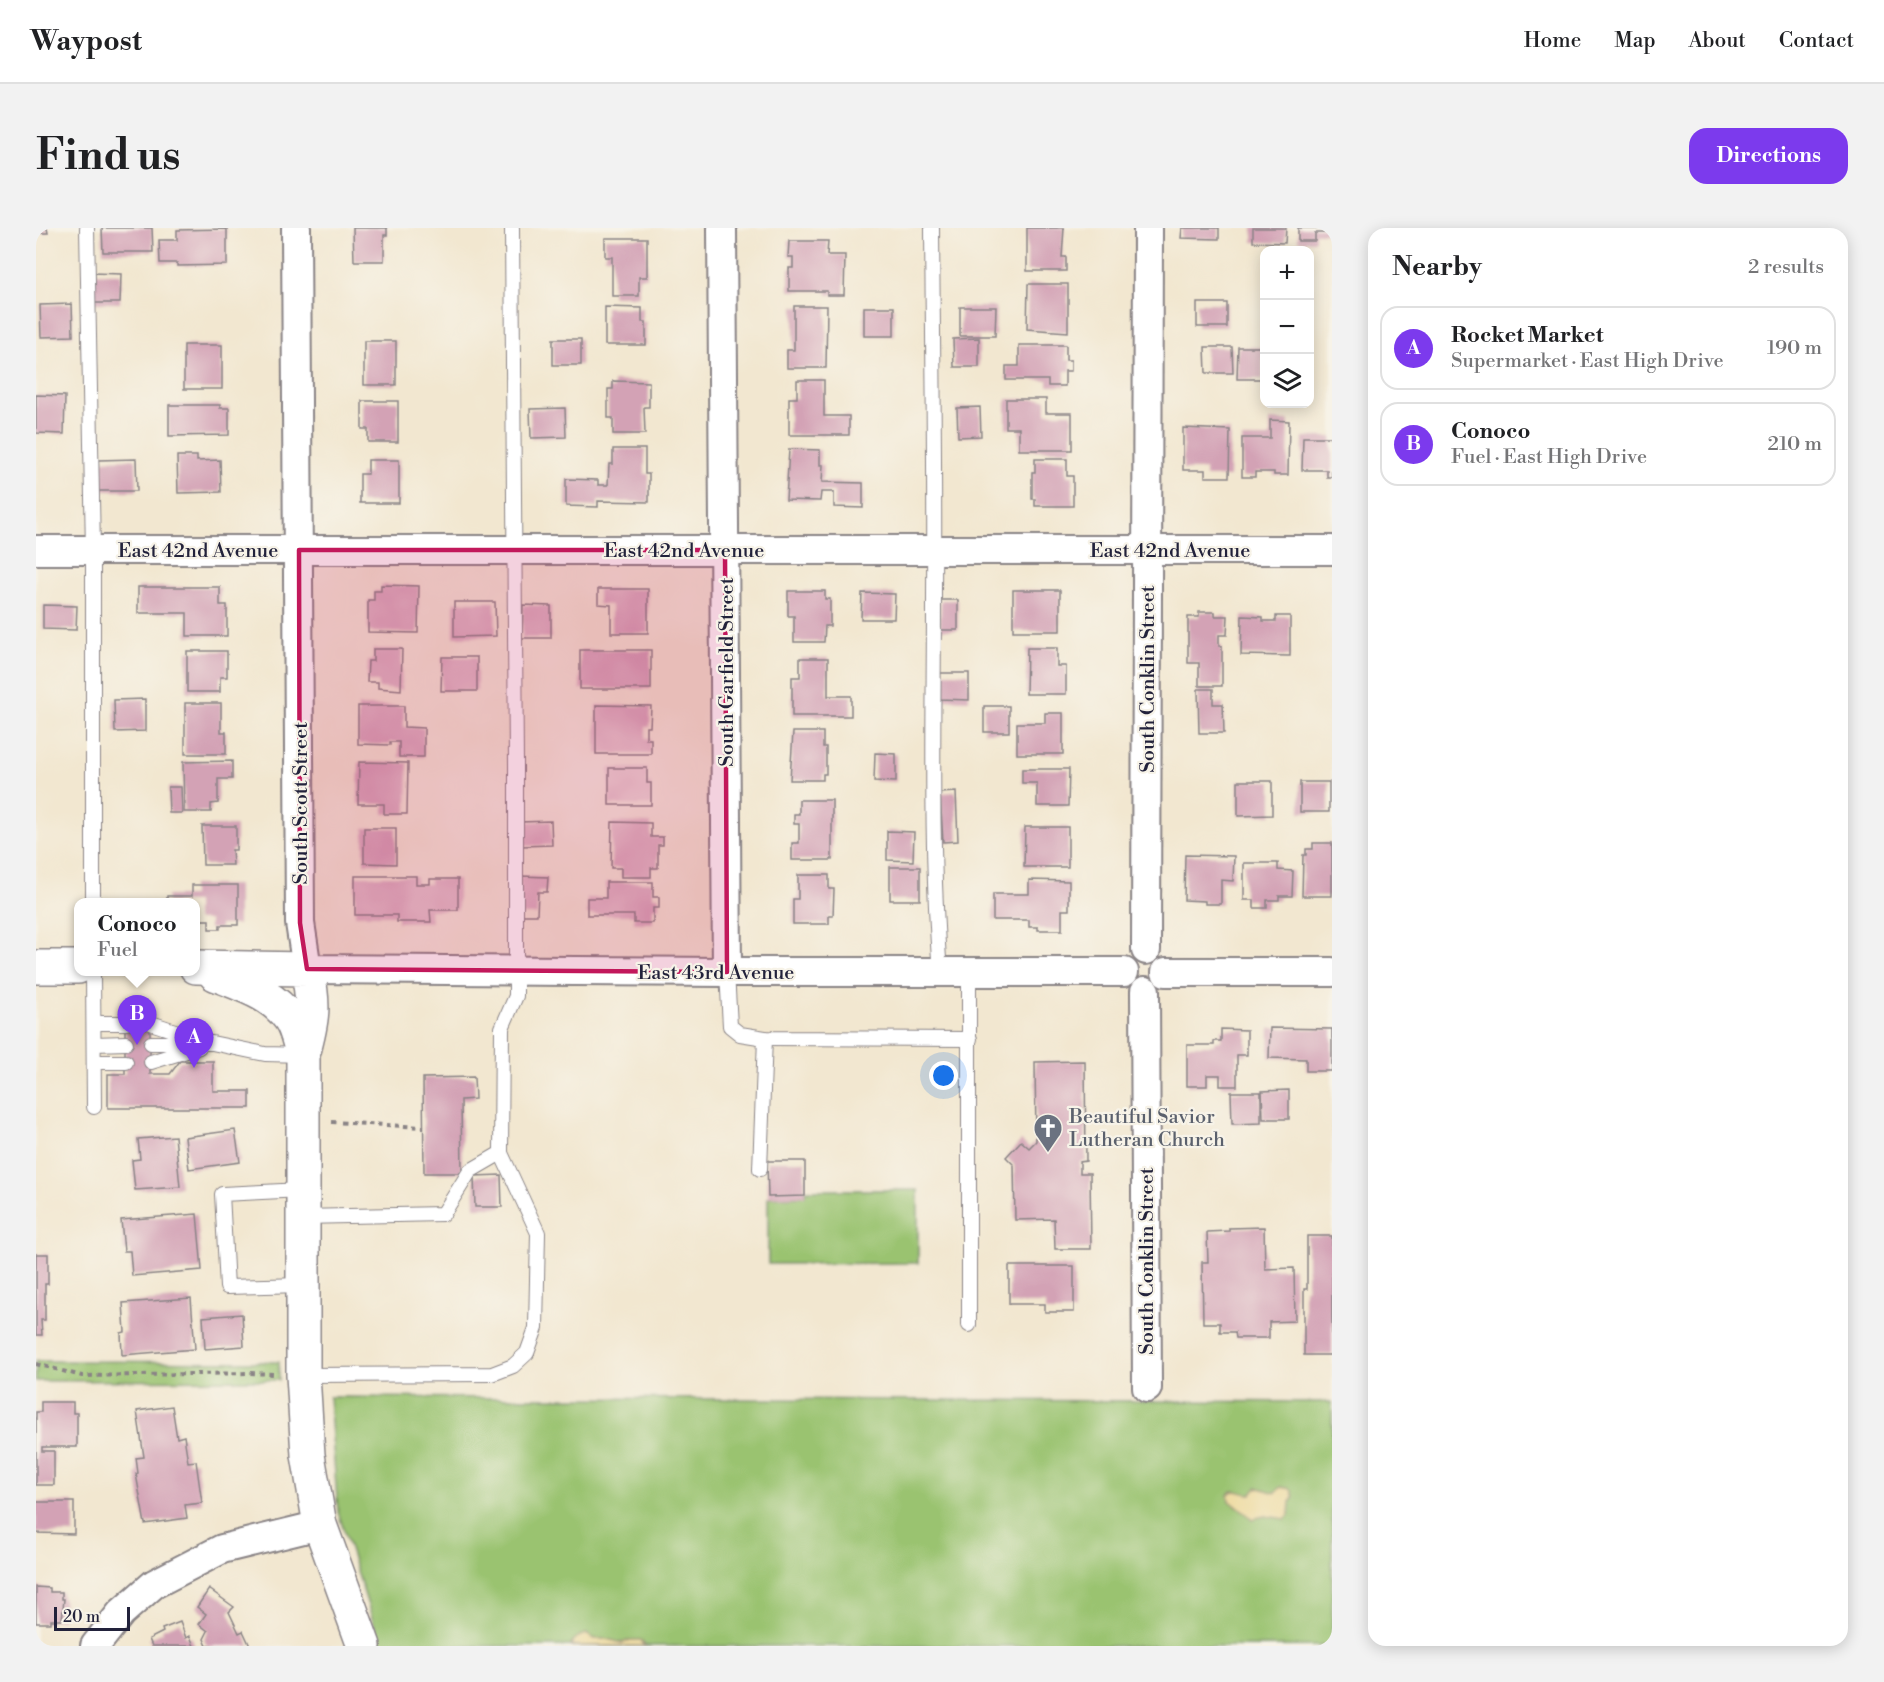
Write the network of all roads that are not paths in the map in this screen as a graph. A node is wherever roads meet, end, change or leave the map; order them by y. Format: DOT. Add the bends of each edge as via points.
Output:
graph roads {
  1 [pos="87,228"];
  2 [pos="296,228"];
  3 [pos="512,228"];
  4 [pos="722,228"];
  5 [pos="933,228"];
  6 [pos="1148,228"];
  7 [pos="36,550"];
  8 [pos="93,550"];
  9 [pos="299,550"];
  10 [pos="725,550"];
  11 [pos="935,550"];
  12 [pos="1148,550"];
  13 [pos="1332,550"];
  14 [pos="514,551"];
  15 [pos="93,898"];
  16 [pos="1146,950"];
  17 [pos="36,967"];
  18 [pos="74,967"];
  19 [pos="200,967"];
  20 [pos="200,969"];
  21 [pos="307,969"];
  22 [pos="516,971"];
  23 [pos="727,972"];
  24 [pos="940,972"];
  25 [pos="969,972"];
  26 [pos="1124,972"];
  27 [pos="1166,972"];
  28 [pos="1332,972"];
  29 [pos="93,976"];
  30 [pos="1145,991"];
  31 [pos="94,1023"];
  32 [pos="126,1023"];
  33 [pos="151,1023"];
  34 [pos="765,1038"];
  35 [pos="970,1039"];
  36 [pos="126,1043"];
  37 [pos="151,1043"];
  38 [pos="212,1043"];
  39 [pos="94,1044"];
  40 [pos="303,1055"];
  41 [pos="94,1062"];
  42 [pos="126,1062"];
  43 [pos="151,1062"];
  44 [pos="94,1107"];
  45 [pos="501,1153"];
  46 [pos="760,1170"];
  47 [pos="302,1204"];
  48 [pos="302,1285"];
  49 [pos="969,1325"];
  50 [pos="289,1375"];
  51 [pos="1147,1388"];
  52 [pos="320,1526"];
  53 [pos="95,1646"];
  54 [pos="363,1646"];
  1 -- 8 [label="lane"];
  2 -- 9 [label="street, South Scott Street"];
  3 -- 14 [label="lane"];
  4 -- 10 [label="street, South Garfield Street"];
  5 -- 11 [label="lane"];
  6 -- 12 [label="street, South Conklin Street"];
  7 -- 8 [label="street, East 42nd Avenue"];
  8 -- 9 [label="street, East 42nd Avenue"];
  8 -- 15 [label="lane"];
  9 -- 14 [label="street, East 42nd Avenue"];
  9 -- 21 [label="street, South Scott Street" via="300,923"];
  10 -- 11 [label="street, East 42nd Avenue"];
  10 -- 14 [label="street, East 42nd Avenue"];
  10 -- 23 [label="street, South Garfield Street"];
  11 -- 12 [label="street, East 42nd Avenue"];
  11 -- 24 [label="lane" via="933,826"];
  12 -- 13 [label="street, East 42nd Avenue"];
  12 -- 16 [label="street, South Conklin Street"];
  14 -- 22 [label="lane"];
  16 -- 26 [label="street" via="1133,954"];
  16 -- 27 [label="street" via="1158,954"];
  17 -- 18 [label="main road"];
  19 -- 21 [label="main road"];
  20 -- 40 [label="main road" via="275,1002 291,1020"];
  21 -- 22 [label="street, East 43rd Avenue"];
  21 -- 40 [label="main road, South Scott Street" via="312,1021"];
  22 -- 23 [label="street, East 43rd Avenue"];
  22 -- 45 [label="lane" via="516,996 502,1028"];
  23 -- 24 [label="street, East 43rd Avenue"];
  23 -- 34 [label="lane" via="730,1026 740,1034"];
  24 -- 25 [label="street, East 43rd Avenue"];
  25 -- 26 [label="street, East 43rd Avenue"];
  25 -- 35 [label="lane"];
  26 -- 30 [label="street" via="1135,989"];
  27 -- 28 [label="street"];
  27 -- 30 [label="street" via="1161,985"];
  29 -- 31 [label="lane"];
  30 -- 51 [label="street, South Conklin Street"];
  31 -- 32 [label="lane"];
  31 -- 39 [label="lane"];
  33 -- 38 [label="lane"];
  34 -- 35 [label="lane"];
  34 -- 46 [label="lane"];
  35 -- 49 [label="lane"];
  36 -- 39 [label="lane"];
  37 -- 38 [label="lane"];
  38 -- 40 [label="lane" via="265,1054"];
  38 -- 43 [label="lane"];
  39 -- 41 [label="lane"];
  40 -- 47 [label="main road, South Scott Street"];
  41 -- 42 [label="lane"];
  41 -- 44 [label="lane"];
  45 -- 47 [label="lane" via="470,1171 443,1214"];
  45 -- 50 [label="lane" via="538,1233 536,1328 527,1353 513,1366 492,1374"];
  47 -- 48 [label="main road, South Scott Street"];
  47 -- 48 [label="lane" via="222,1194 227,1287"];
  48 -- 50 [label="main road, South Scott Street"];
  50 -- 52 [label="main road, South Scott Street"];
  52 -- 53 [label="street" via="222,1549 154,1584 121,1613"];
  52 -- 54 [label="main road, South Scott Street"];
}
